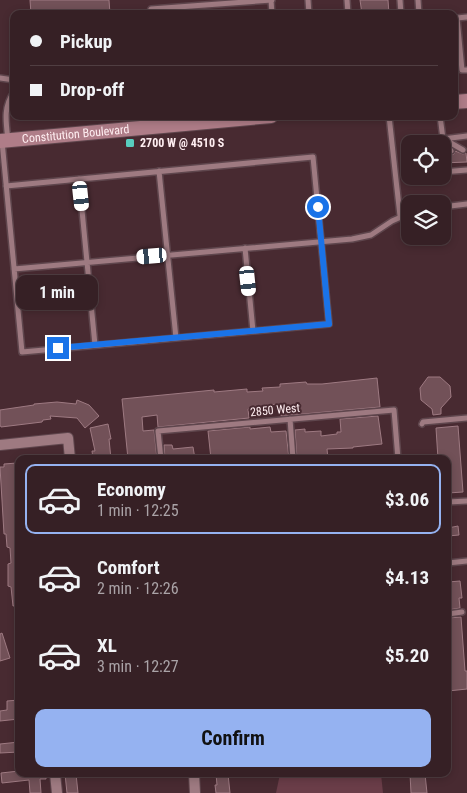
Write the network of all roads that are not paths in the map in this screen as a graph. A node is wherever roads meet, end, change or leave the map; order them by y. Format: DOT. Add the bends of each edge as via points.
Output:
graph roads {
  1 [pos="272,0"];
  2 [pos="151,10"];
  3 [pos="458,35"];
  4 [pos="467,70"];
  5 [pos="10,98"];
  6 [pos="190,120"];
  7 [pos="389,120"];
  8 [pos="440,120"];
  9 [pos="150,122"];
  10 [pos="441,135"];
  11 [pos="467,136"];
  12 [pos="3,140"];
  13 [pos="451,140"];
  14 [pos="451,145"];
  15 [pos="451,149"];
  16 [pos="463,150"];
  17 [pos="454,151"];
  18 [pos="465,162"];
  19 [pos="455,163"];
  20 [pos="466,170"];
  21 [pos="159,171"];
  22 [pos="451,171"];
  23 [pos="455,171"];
  24 [pos="79,179"];
  25 [pos="6,186"];
  26 [pos="467,204"];
  27 [pos="451,206"];
  28 [pos="400,216"];
  29 [pos="321,241"];
  30 [pos="245,248"];
  31 [pos="168,255"];
  32 [pos="87,262"];
  33 [pos="14,269"];
  34 [pos="253,331"];
  35 [pos="176,338"];
  36 [pos="95,345"];
  37 [pos="467,418"];
  38 [pos="290,419"];
  39 [pos="422,424"];
  40 [pos="0,445"];
  41 [pos="70,455"];
  42 [pos="161,455"];
  43 [pos="293,455"];
  44 [pos="398,455"];
  45 [pos="467,501"];
  46 [pos="451,502"];
  47 [pos="467,562"];
  48 [pos="451,563"];
  49 [pos="462,612"];
  50 [pos="451,614"];
  51 [pos="55,777"];
  52 [pos="194,777"];
  53 [pos="56,793"];
  54 [pos="195,793"];
  1 -- 2 [label="lane"];
  3 -- 4 [label="lane" via="462,70"];
  5 -- 12 [label="lane"];
  6 -- 9 [label="main road, Constitution Boulevard"];
  7 -- 28 [label="lane"];
  8 -- 10 [label="lane"];
  9 -- 12 [label="main road, Constitution Boulevard"];
  11 -- 13 [label="lane"];
  12 -- 25 [label="lane"];
  14 -- 16 [label="lane"];
  15 -- 17 [label="lane"];
  18 -- 20 [label="lane"];
  19 -- 23 [label="lane"];
  20 -- 23 [label="lane"];
  21 -- 24 [label="lane"];
  21 -- 29 [label="lane" via="313,157"];
  21 -- 31 [label="lane"];
  22 -- 23 [label="lane"];
  24 -- 25 [label="lane"];
  24 -- 32 [label="lane"];
  25 -- 33 [label="lane"];
  26 -- 27 [label="lane"];
  28 -- 29 [label="lane" via="370,235"];
  29 -- 30 [label="lane"];
  29 -- 34 [label="lane" via="329,324"];
  30 -- 31 [label="lane"];
  30 -- 34 [label="lane"];
  31 -- 32 [label="lane"];
  31 -- 35 [label="lane"];
  32 -- 33 [label="lane"];
  32 -- 36 [label="lane"];
  33 -- 36 [label="lane" via="22,352"];
  34 -- 35 [label="lane"];
  35 -- 36 [label="lane"];
  37 -- 39 [label="lane"];
  38 -- 42 [label="lane, 2850 West" via="158,431"];
  38 -- 43 [label="lane"];
  38 -- 44 [label="lane, 2850 West" via="394,410"];
  40 -- 41 [label="street" via="68,438"];
  45 -- 46 [label="lane"];
  47 -- 48 [label="lane"];
  49 -- 50 [label="lane"];
  51 -- 53 [label="street"];
  52 -- 54 [label="street"];
}
